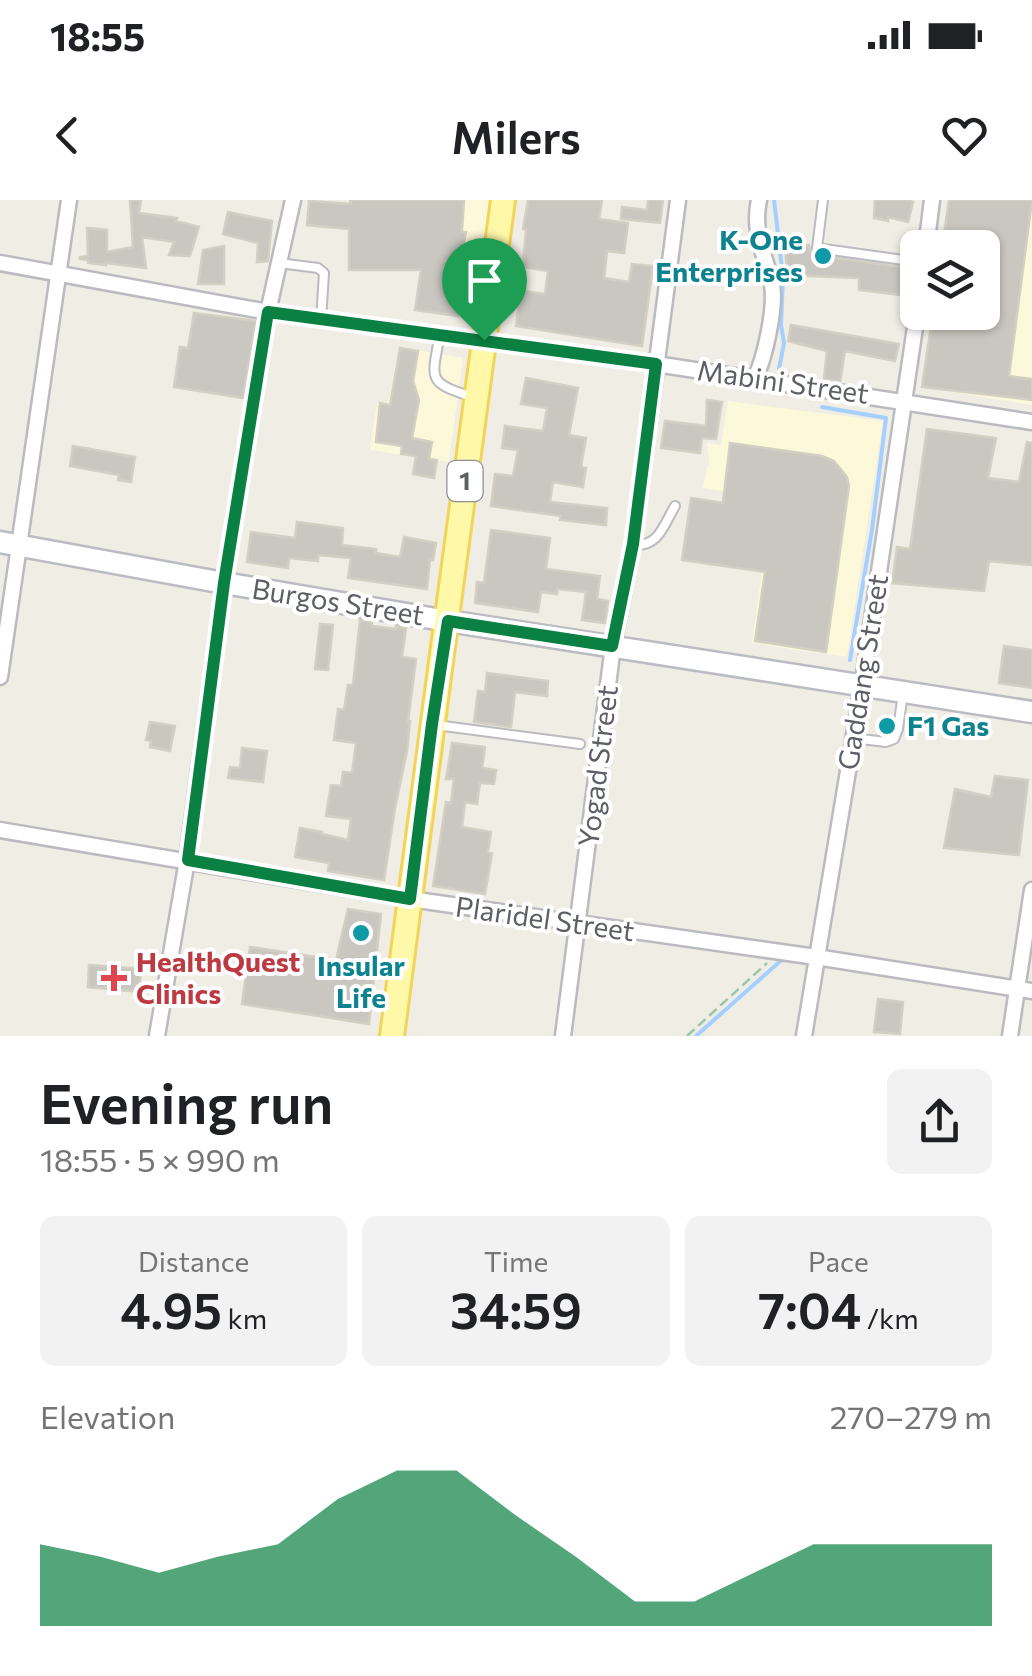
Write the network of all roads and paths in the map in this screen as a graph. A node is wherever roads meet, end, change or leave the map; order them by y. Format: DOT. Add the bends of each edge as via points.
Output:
graph roads {
  1 [pos="68,200"];
  2 [pos="292,200"];
  3 [pos="503,200"];
  4 [pos="678,200"];
  5 [pos="760,200"];
  6 [pos="823,200"];
  7 [pos="932,200"];
  8 [pos="928,230"];
  9 [pos="900,260"];
  10 [pos="0,263"];
  11 [pos="279,264"];
  12 [pos="58,273"];
  13 [pos="268,312"];
  14 [pos="321,320"];
  15 [pos="914,330"];
  16 [pos="440,334"];
  17 [pos="484,340"];
  18 [pos="656,364"];
  19 [pos="756,378"];
  20 [pos="476,398"];
  21 [pos="904,400"];
  22 [pos="1032,422"];
  23 [pos="675,506"];
  24 [pos="10,544"];
  25 [pos="633,544"];
  26 [pos="224,583"];
  27 [pos="448,621"];
  28 [pos="612,646"];
  29 [pos="0,677"];
  30 [pos="862,686"];
  31 [pos="903,693"];
  32 [pos="1032,712"];
  33 [pos="432,724"];
  34 [pos="853,738"];
  35 [pos="580,744"];
  36 [pos="0,830"];
  37 [pos="188,860"];
  38 [pos="1032,890"];
  39 [pos="410,899"];
  40 [pos="578,923"];
  41 [pos="778,952"];
  42 [pos="816,957"];
  43 [pos="1025,990"];
  44 [pos="158,1036"];
  45 [pos="392,1036"];
  46 [pos="563,1036"];
  47 [pos="687,1036"];
  48 [pos="804,1036"];
  49 [pos="1010,1036"];
  1 -- 12 [label="street"];
  2 -- 11 [label="street"];
  3 -- 17 [label="main road, 1"];
  4 -- 18 [label="street, Yogad Street"];
  5 -- 19 [label="street" via="755,220 773,290"];
  6 -- 9 [label="lane" via="817,248"];
  7 -- 8 [label="street"];
  10 -- 12 [label="street, Mabini Street"];
  11 -- 13 [label="street"];
  11 -- 14 [label="lane" via="324,272"];
  12 -- 13 [label="street, Mabini Street"];
  12 -- 24 [label="street"];
  13 -- 14 [label="street, Mabini Street"];
  13 -- 26 [label="street"];
  14 -- 16 [label="street, Mabini Street"];
  15 -- 21 [label="street, Gaddang Street"];
  16 -- 17 [label="street, Mabini Street"];
  16 -- 20 [label="lane" via="436,381"];
  17 -- 18 [label="street, Mabini Street"];
  17 -- 20 [label="main road, 1"];
  18 -- 19 [label="street, Mabini Street"];
  18 -- 25 [label="street, Yogad Street"];
  19 -- 21 [label="street, Mabini Street"];
  20 -- 27 [label="main road, 1"];
  21 -- 22 [label="street, Mabini Street"];
  21 -- 30 [label="street, Gaddang Street"];
  23 -- 25 [label="lane" via="655,541"];
  24 -- 26 [label="main road, Burgos Street"];
  24 -- 29 [label="street"];
  25 -- 28 [label="street, Yogad Street"];
  26 -- 27 [label="main road, Burgos Street"];
  26 -- 37 [label="street"];
  27 -- 28 [label="main road, Burgos Street"];
  27 -- 33 [label="main road, 1"];
  28 -- 30 [label="main road, Burgos Street"];
  28 -- 40 [label="street, Yogad Street"];
  30 -- 31 [label="main road, Burgos Street"];
  30 -- 34 [label="street, Gaddang Street"];
  31 -- 32 [label="main road, Burgos Street"];
  31 -- 34 [label="lane" via="894,739"];
  33 -- 35 [label="lane"];
  33 -- 39 [label="main road, 1"];
  34 -- 42 [label="street, Gaddang Street"];
  36 -- 37 [label="street, Plaridel Street"];
  37 -- 39 [label="street, Plaridel Street"];
  37 -- 44 [label="street"];
  38 -- 43 [label="street"];
  39 -- 40 [label="street, Plaridel Street"];
  39 -- 45 [label="main road, 1"];
  40 -- 41 [label="street, Plaridel Street"];
  40 -- 46 [label="street, Yogad Street"];
  41 -- 42 [label="street, Plaridel Street"];
  41 -- 47 [label="path"];
  42 -- 43 [label="street, Plaridel Street"];
  42 -- 48 [label="street, Gaddang Street"];
  43 -- 49 [label="street"];
}
